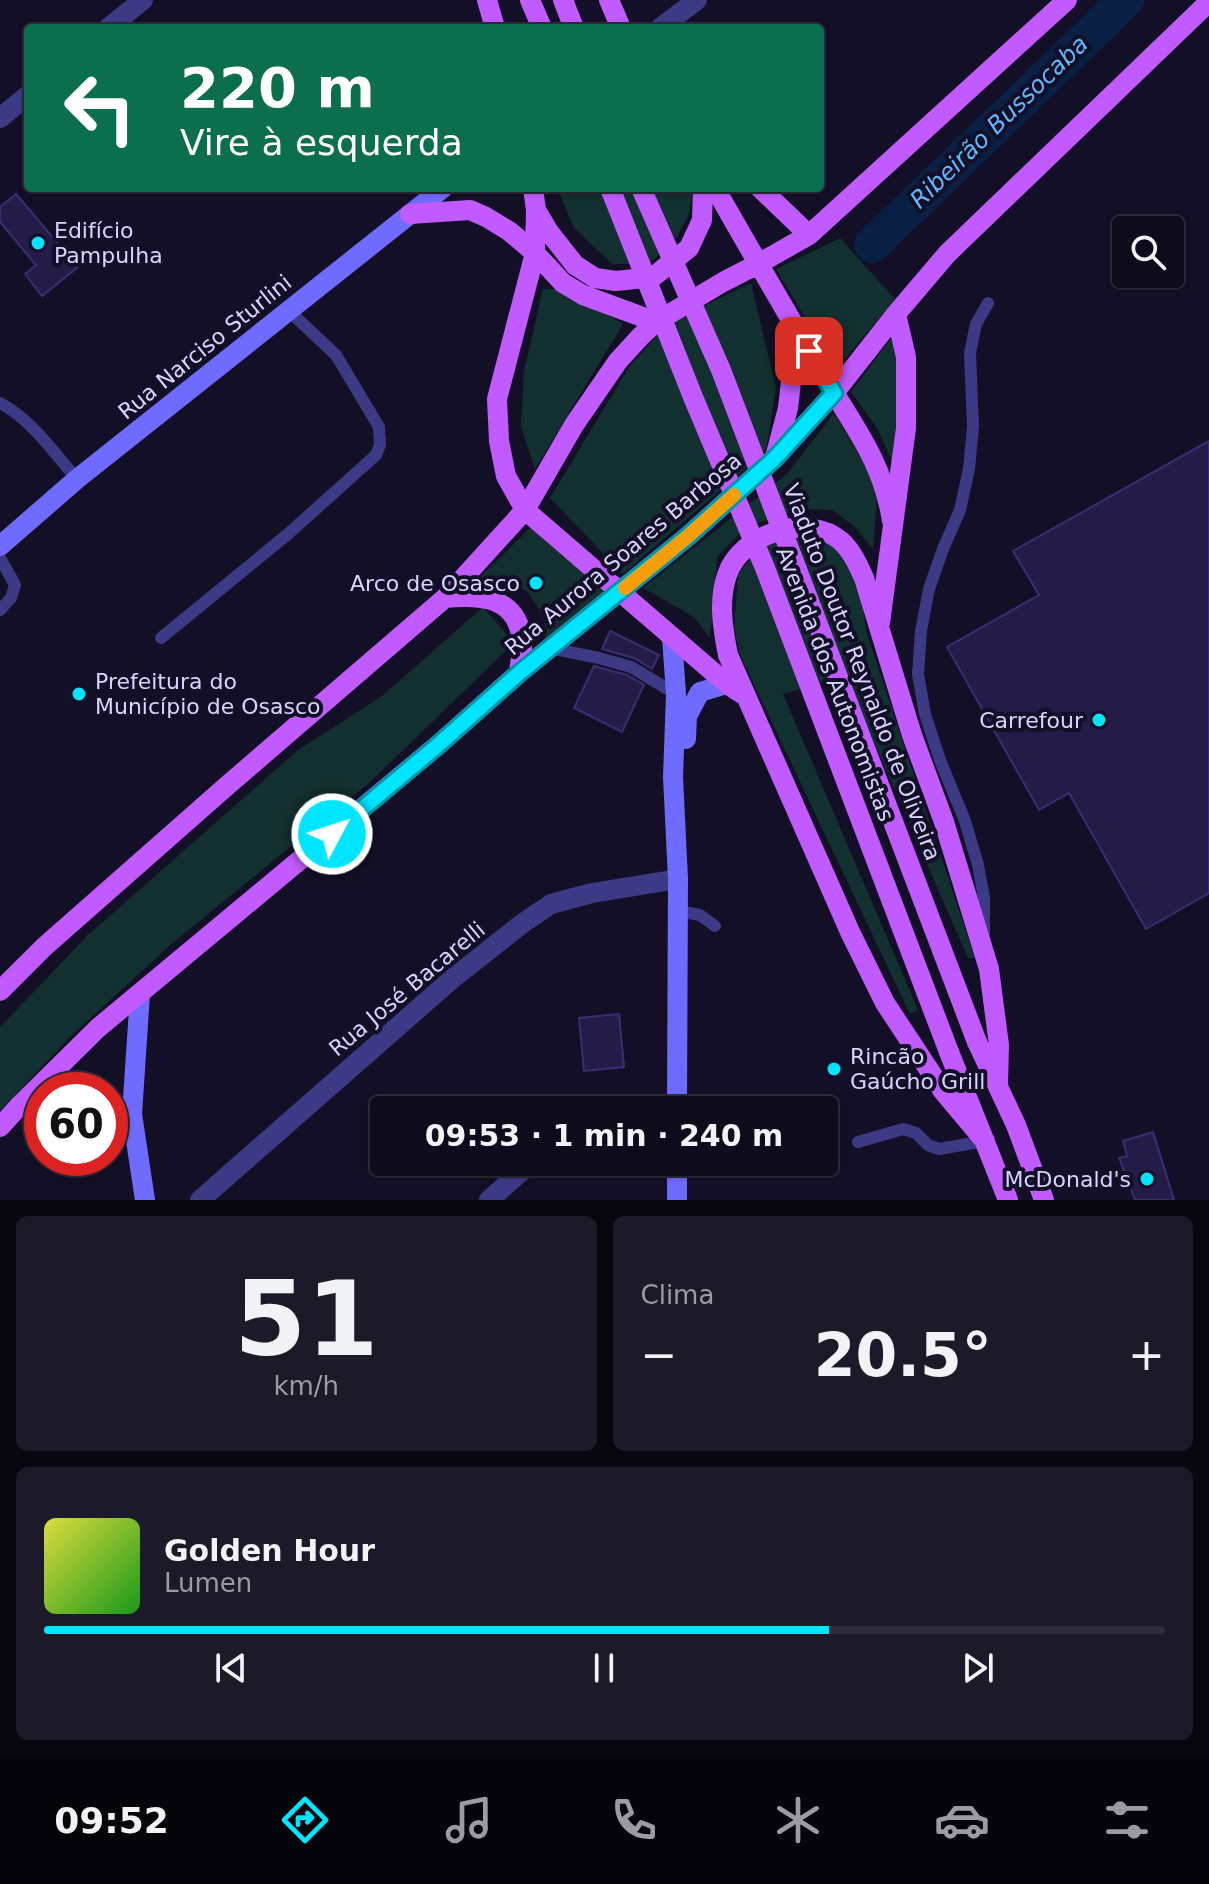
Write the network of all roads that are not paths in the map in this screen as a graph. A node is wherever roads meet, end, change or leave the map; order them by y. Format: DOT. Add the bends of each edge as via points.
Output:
graph roads {
  1 [pos="143,0"];
  2 [pos="487,0"];
  3 [pos="530,0"];
  4 [pos="563,0"];
  5 [pos="609,0"];
  6 [pos="697,0"];
  7 [pos="1209,2"];
  8 [pos="1059,3"];
  9 [pos="113,24"];
  10 [pos="494,24"];
  11 [pos="540,24"];
  12 [pos="572,24"];
  13 [pos="619,24"];
  14 [pos="665,24"];
  15 [pos="24,98"];
  16 [pos="0,118"];
  17 [pos="438,192"];
  18 [pos="534,192"];
  19 [pos="612,192"];
  20 [pos="643,192"];
  21 [pos="703,192"];
  22 [pos="717,192"];
  23 [pos="764,192"];
  24 [pos="536,210"];
  25 [pos="410,214"];
  26 [pos="809,235"];
  27 [pos="535,253"];
  28 [pos="758,264"];
  29 [pos="988,303"];
  30 [pos="289,311"];
  31 [pos="896,314"];
  32 [pos="656,322"];
  33 [pos="797,330"];
  34 [pos="834,393"];
  35 [pos="0,403"];
  36 [pos="775,458"];
  37 [pos="77,479"];
  38 [pos="525,510"];
  39 [pos="892,521"];
  40 [pos="0,546"];
  41 [pos="0,558"];
  42 [pos="621,592"];
  43 [pos="445,598"];
  44 [pos="0,610"];
  45 [pos="879,630"];
  46 [pos="672,637"];
  47 [pos="161,638"];
  48 [pos="550,648"];
  49 [pos="519,673"];
  50 [pos="727,684"];
  51 [pos="676,694"];
  52 [pos="746,696"];
  53 [pos="675,806"];
  54 [pos="678,879"];
  55 [pos="678,911"];
  56 [pos="715,926"];
  57 [pos="983,948"];
  58 [pos="0,991"];
  59 [pos="140,994"];
  60 [pos="998,1083"];
  61 [pos="677,1096"];
  62 [pos="0,1127"];
  63 [pos="985,1141"];
  64 [pos="858,1142"];
  65 [pos="516,1176"];
  66 [pos="677,1176"];
  67 [pos="145,1200"];
  68 [pos="200,1200"];
  69 [pos="489,1200"];
  70 [pos="677,1200"];
  71 [pos="1008,1200"];
  72 [pos="1044,1200"];
  1 -- 9 [label="street"];
  2 -- 10 [label="main road"];
  3 -- 11 [label="main road"];
  4 -- 12 [label="main road"];
  5 -- 13 [label="main road"];
  6 -- 14 [label="street"];
  7 -- 31 [label="main road, Rua Aurora Soares Barbosa" via="947,254"];
  8 -- 26 [label="main road"];
  15 -- 16 [label="street"];
  17 -- 25 [label="street, Rua Narciso Sturlini"];
  18 -- 24 [label="main road"];
  19 -- 63 [label="main road, Avenida dos Autonomistas, bridge" via="765,568"];
  20 -- 60 [label="main road, Viaduto Doutor Reynaldo de Oliveira, bridge" via="721,370 977,1042"];
  21 -- 24 [label="main road" via="702,220 689,248 653,277 616,281 595,278 575,265"];
  22 -- 28 [label="main road"];
  23 -- 26 [label="main road"];
  24 -- 27 [label="main road"];
  25 -- 27 [label="main road" via="470,210 509,231"];
  25 -- 30 [label="street, Rua Narciso Sturlini"];
  26 -- 28 [label="main road"];
  27 -- 32 [label="main road" via="563,283 583,295"];
  27 -- 38 [label="main road" via="497,399 506,476"];
  28 -- 32 [label="main road"];
  28 -- 33 [label="main road"];
  29 -- 57 [label="lane" via="976,324 970,353 969,469 960,510 929,589 918,674 932,737 978,865 984,898"];
  30 -- 37 [label="street, Rua Narciso Sturlini"];
  30 -- 47 [label="lane" via="336,355 379,427 380,445 376,455 288,534"];
  31 -- 34 [label="main road, Rua Aurora Soares Barbosa"];
  31 -- 39 [label="main road" via="906,357 906,428"];
  32 -- 38 [label="main road" via="618,361"];
  33 -- 34 [label="main road"];
  33 -- 36 [label="main road" via="788,408"];
  34 -- 36 [label="main road, Rua Aurora Soares Barbosa"];
  34 -- 39 [label="main road" via="878,468"];
  35 -- 37 [label="lane" via="16,411"];
  36 -- 42 [label="main road, Rua Aurora Soares Barbosa"];
  37 -- 40 [label="street, Rua Narciso Sturlini"];
  38 -- 42 [label="main road"];
  38 -- 43 [label="main road"];
  39 -- 45 [label="main road"];
  41 -- 44 [label="lane" via="15,585"];
  42 -- 46 [label="main road"];
  42 -- 48 [label="main road, Rua Aurora Soares Barbosa"];
  43 -- 49 [label="main road" via="495,600 509,610 520,626"];
  43 -- 58 [label="main road" via="90,906"];
  45 -- 52 [label="main road" via="864,578 840,540 796,527 760,537 727,572 723,591 728,655"];
  45 -- 57 [label="main road"];
  46 -- 50 [label="main road"];
  46 -- 51 [label="street"];
  48 -- 49 [label="main road, Rua Aurora Soares Barbosa"];
  48 -- 51 [label="lane" via="631,667"];
  49 -- 59 [label="main road, Rua Aurora Soares Barbosa"];
  50 -- 52 [label="main road"];
  50 -- 53 [label="street" via="700,692 687,716 684,776"];
  51 -- 53 [label="street"];
  52 -- 63 [label="main road" via="885,1003 943,1091"];
  53 -- 54 [label="street"];
  54 -- 55 [label="street"];
  54 -- 68 [label="street, Rua José Bacarelli" via="551,904 452,979"];
  55 -- 56 [label="lane" via="700,915"];
  55 -- 61 [label="street"];
  57 -- 60 [label="main road" via="999,1045"];
  59 -- 62 [label="main road, Rua Aurora Soares Barbosa" via="79,1046"];
  59 -- 67 [label="street" via="132,1114"];
  60 -- 72 [label="main road"];
  63 -- 64 [label="lane" via="939,1149 903,1129"];
  63 -- 71 [label="main road, Avenida dos Autonomistas"];
  65 -- 69 [label="street"];
  66 -- 70 [label="street"];
}
